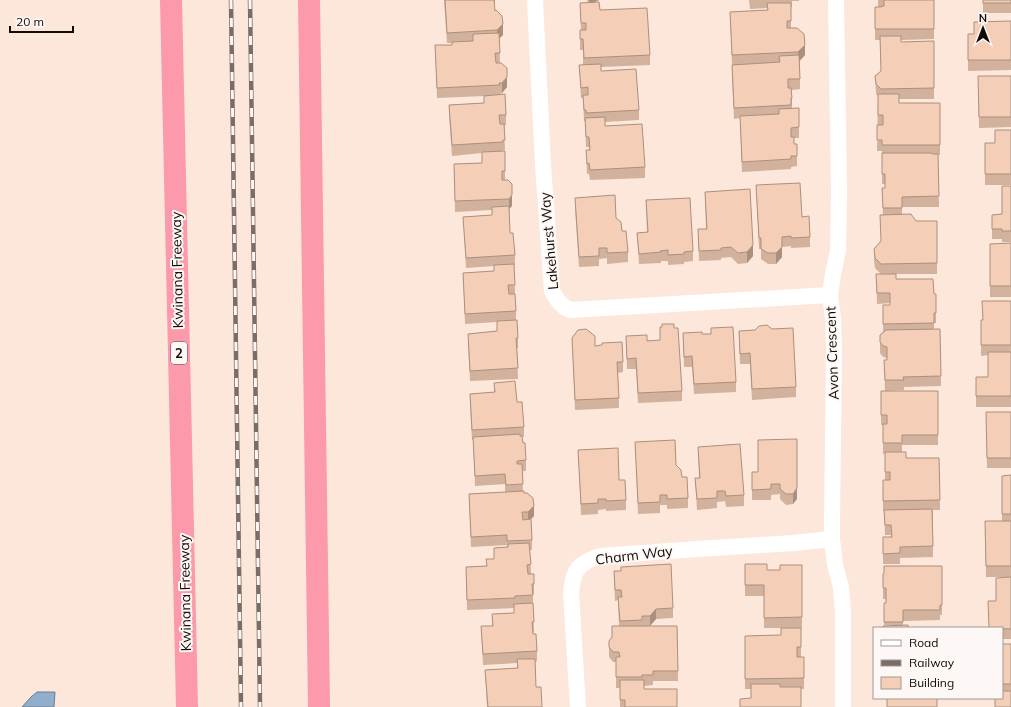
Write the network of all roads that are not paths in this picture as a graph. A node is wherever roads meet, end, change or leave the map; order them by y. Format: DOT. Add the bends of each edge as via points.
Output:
graph roads {
  1 [pos="171,0"];
  2 [pos="309,0"];
  3 [pos="535,0"];
  4 [pos="836,0"];
  5 [pos="830,295"];
  6 [pos="832,539"];
  7 [pos="187,707"];
  8 [pos="319,707"];
  9 [pos="578,707"];
  10 [pos="843,707"];
  1 -- 7 [label="highway, Kwinana Freeway / 2"];
  2 -- 8 [label="highway"];
  3 -- 5 [label="street, Lakehurst Way" via="552,291 565,308 570,310"];
  4 -- 5 [label="street, Avon Crescent" via="838,251"];
  5 -- 6 [label="street, Avon Crescent" via="834,348"];
  6 -- 9 [label="street, Charm Way" via="600,556 584,563 573,576 571,593"];
  6 -- 10 [label="street, Avon Crescent" via="841,587"];
}
